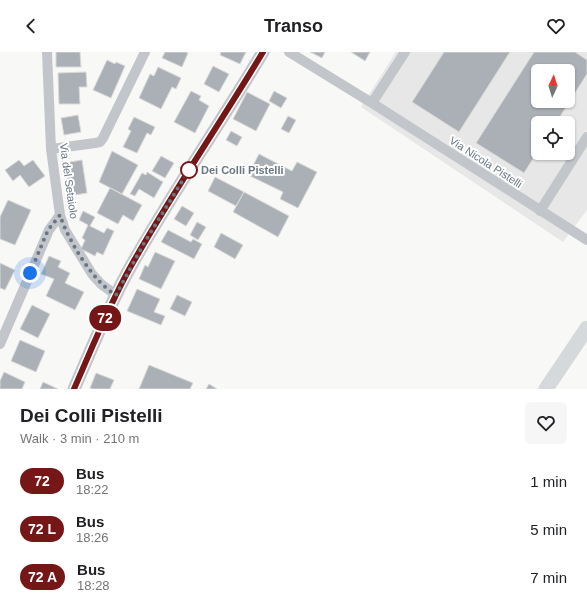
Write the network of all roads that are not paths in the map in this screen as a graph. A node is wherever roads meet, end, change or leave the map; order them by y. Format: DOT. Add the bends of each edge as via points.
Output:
graph roads {
  1 [pos="47,52"];
  2 [pos="145,52"];
  3 [pos="263,52"];
  4 [pos="289,52"];
  5 [pos="405,52"];
  6 [pos="372,103"];
  7 [pos="587,137"];
  8 [pos="51,149"];
  9 [pos="540,211"];
  10 [pos="60,215"];
  11 [pos="587,240"];
  12 [pos="116,295"];
  13 [pos="587,328"];
  14 [pos="0,344"];
  15 [pos="74,389"];
  16 [pos="546,389"];
  1 -- 8 [label="street, Via del Setaiolo"];
  2 -- 8 [label="street" via="100,142"];
  3 -- 12 [label="street" via="156,223"];
  4 -- 6 [label="street, Via Nicola Pistelli"];
  5 -- 6 [label="street"];
  6 -- 9 [label="street, Via Nicola Pistelli"];
  7 -- 9 [label="street"];
  8 -- 10 [label="street, Via del Setaiolo"];
  9 -- 11 [label="street, Via Nicola Pistelli"];
  10 -- 12 [label="street, Via del Setaiolo" via="64,230 92,274"];
  10 -- 14 [label="street" via="48,230"];
  12 -- 15 [label="street"];
  13 -- 16 [label="main road"];
}
